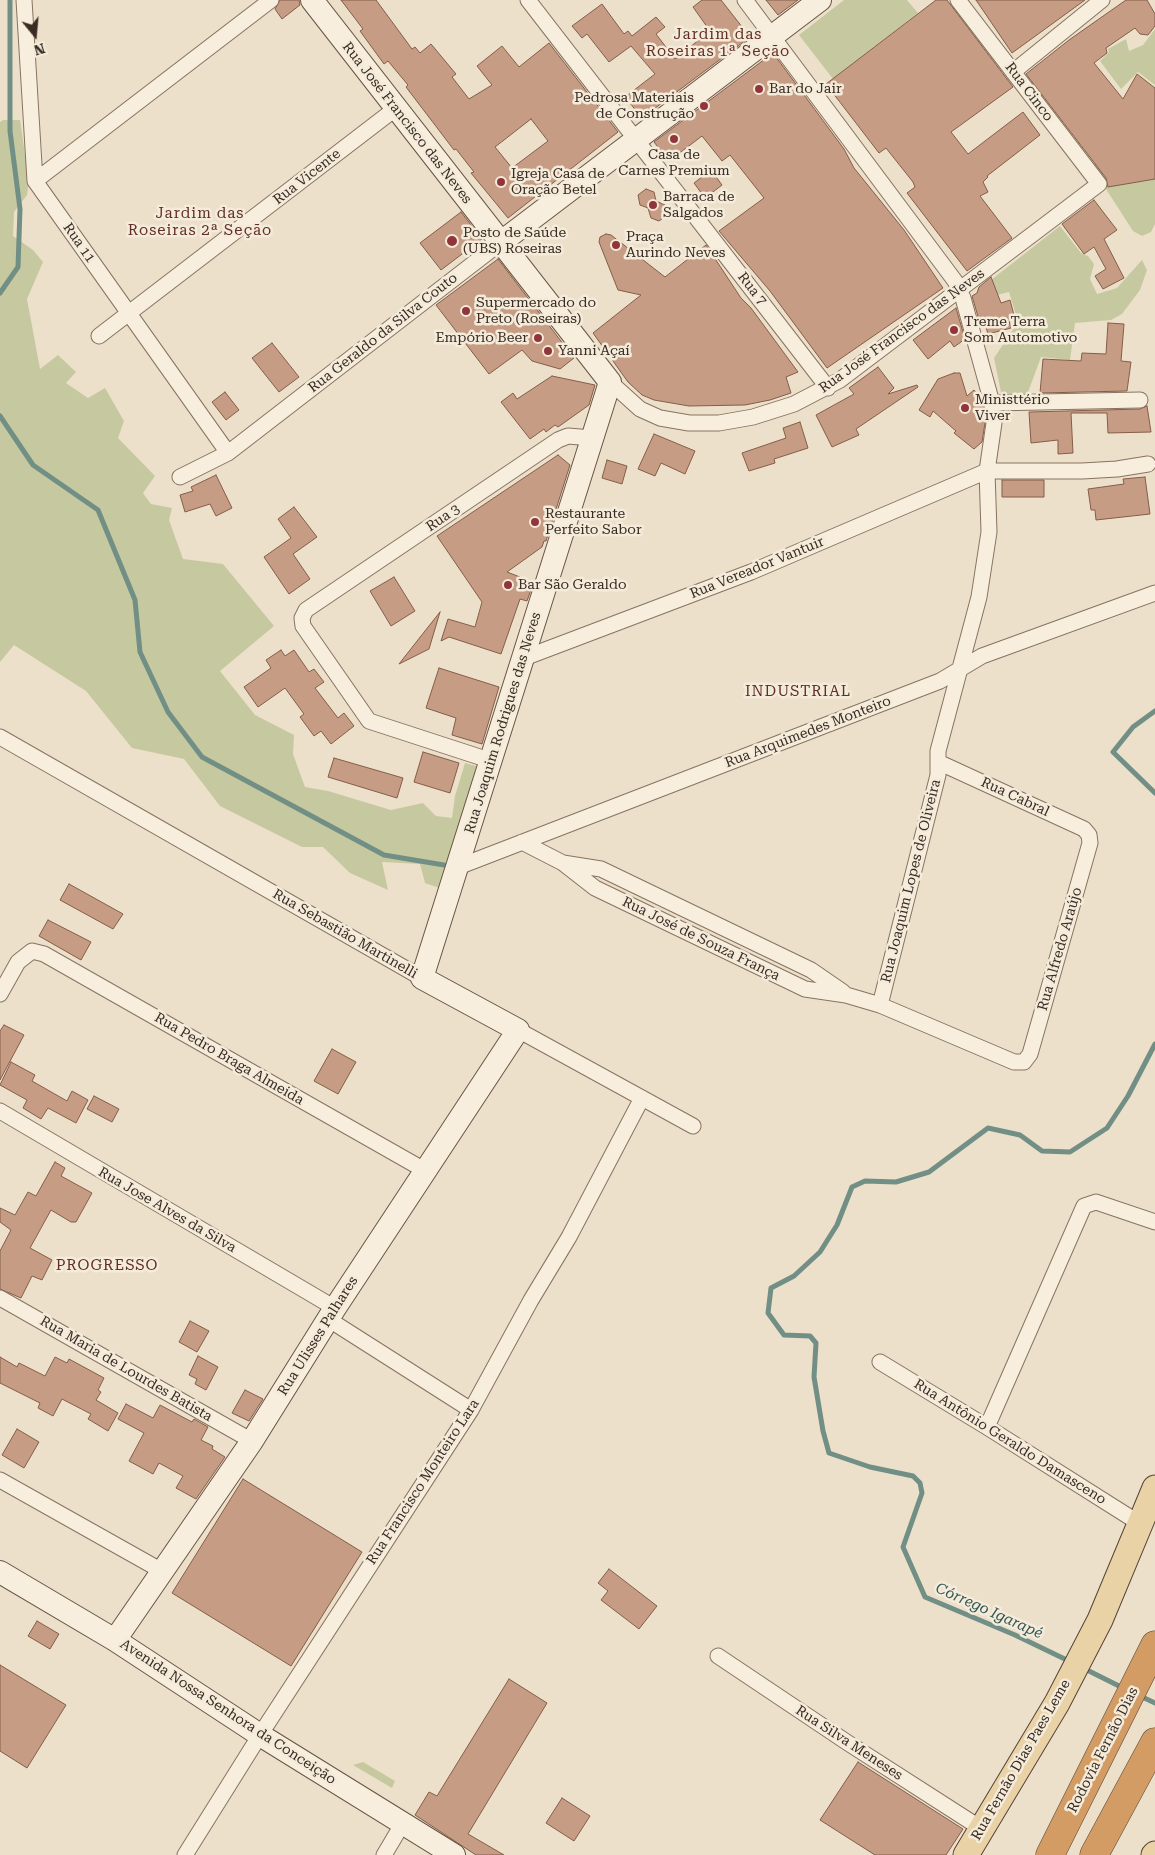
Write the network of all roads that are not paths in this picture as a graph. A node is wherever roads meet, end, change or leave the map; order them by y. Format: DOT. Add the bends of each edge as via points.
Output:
graph roads {
  1 [pos="24,0"];
  2 [pos="271,0"];
  3 [pos="312,0"];
  4 [pos="528,0"];
  5 [pos="745,0"];
  6 [pos="820,0"];
  7 [pos="958,0"];
  8 [pos="1102,0"];
  9 [pos="772,36"];
  10 [pos="1013,72"];
  11 [pos="395,109"];
  12 [pos="636,138"];
  13 [pos="35,181"];
  14 [pos="1099,184"];
  15 [pos="500,243"];
  16 [pos="959,289"];
  17 [pos="129,315"];
  18 [pos="99,336"];
  19 [pos="610,382"];
  20 [pos="828,388"];
  21 [pos="1140,400"];
  22 [pos="992,403"];
  23 [pos="592,438"];
  24 [pos="228,453"];
  25 [pos="1148,464"];
  26 [pos="986,471"];
  27 [pos="180,477"];
  28 [pos="1155,593"];
  29 [pos="524,658"];
  30 [pos="960,668"];
  31 [pos="0,737"];
  32 [pos="492,761"];
  33 [pos="938,762"];
  34 [pos="1089,834"];
  35 [pos="522,842"];
  36 [pos="458,867"];
  37 [pos="422,978"];
  38 [pos="0,994"];
  39 [pos="880,1005"];
  40 [pos="518,1030"];
  41 [pos="1024,1062"];
  42 [pos="642,1098"];
  43 [pos="0,1111"];
  44 [pos="693,1126"];
  45 [pos="426,1171"];
  46 [pos="1155,1222"];
  47 [pos="0,1298"];
  48 [pos="332,1313"];
  49 [pos="880,1362"];
  50 [pos="471,1410"];
  51 [pos="987,1427"];
  52 [pos="252,1441"];
  53 [pos="0,1480"];
  54 [pos="1155,1488"];
  55 [pos="1139,1523"];
  56 [pos="162,1570"];
  57 [pos="0,1572"];
  58 [pos="115,1640"];
  59 [pos="1155,1645"];
  60 [pos="718,1656"];
  61 [pos="260,1734"];
  62 [pos="1155,1742"];
  63 [pos="403,1823"];
  64 [pos="982,1829"];
  65 [pos="185,1855"];
  66 [pos="384,1855"];
  67 [pos="454,1855"];
  68 [pos="966,1855"];
  69 [pos="1050,1855"];
  70 [pos="1094,1855"];
  1 -- 13 [label="street"];
  2 -- 13 [label="street"];
  3 -- 11 [label="street, Rua José Francisco das Neves"];
  4 -- 12 [label="street, Rua 7"];
  5 -- 9 [label="street, Rua Joaquim Lopes de Oliveira"];
  6 -- 9 [label="street, Rua Geraldo da Silva Couto"];
  7 -- 10 [label="street, Rua Cinco"];
  8 -- 10 [label="street"];
  9 -- 12 [label="street, Rua Geraldo da Silva Couto"];
  9 -- 16 [label="street, Rua Joaquim Lopes de Oliveira"];
  10 -- 14 [label="street, Rua Cinco"];
  11 -- 15 [label="street, Rua José Francisco das Neves"];
  11 -- 17 [label="street, Rua Vicente"];
  12 -- 15 [label="street, Rua Geraldo da Silva Couto"];
  12 -- 20 [label="street, Rua 7"];
  13 -- 17 [label="street, Rua 11"];
  14 -- 16 [label="street, Rua José Francisco das Neves"];
  15 -- 19 [label="street, Rua José Francisco das Neves"];
  15 -- 24 [label="street, Rua Geraldo da Silva Couto"];
  16 -- 20 [label="street, Rua José Francisco das Neves"];
  16 -- 22 [label="street, Rua Joaquim Lopes de Oliveira"];
  17 -- 18 [label="street, Rua Vicente"];
  17 -- 24 [label="street, Rua 11"];
  19 -- 20 [label="street, Rua José Francisco das Neves" via="640,409 660,418 689,423 753,417 794,404"];
  19 -- 23 [label="street, Rua Joaquim Rodrigues das Neves"];
  21 -- 22 [label="street"];
  22 -- 26 [label="street, Rua Joaquim Lopes de Oliveira" via="994,423"];
  23 -- 29 [label="street, Rua Joaquim Rodrigues das Neves"];
  23 -- 32 [label="street, Rua 3" via="568,436 558,440 306,610 302,618 303,626 369,721"];
  24 -- 27 [label="street, Rua Geraldo da Silva Couto"];
  25 -- 26 [label="street" via="1082,472"];
  26 -- 29 [label="street, Rua Vereador Vantuir" via="751,572"];
  26 -- 30 [label="street, Rua Joaquim Lopes de Oliveira" via="987,557"];
  28 -- 30 [label="street, Rua Arquimedes Monteiro" via="982,656"];
  29 -- 32 [label="street, Rua Joaquim Rodrigues das Neves"];
  30 -- 33 [label="street, Rua Joaquim Lopes de Oliveira" via="938,751"];
  30 -- 35 [label="street, Rua Arquimedes Monteiro" via="940,680"];
  31 -- 37 [label="street, Rua Sebastião Martinelli"];
  32 -- 36 [label="street, Rua Joaquim Rodrigues das Neves"];
  33 -- 34 [label="street, Rua Cabral"];
  33 -- 39 [label="street, Rua Joaquim Lopes de Oliveira" via="938,775"];
  34 -- 41 [label="street, Rua Alfredo Araújo" via="1090,843 1030,1054"];
  35 -- 36 [label="street, Rua Arquimedes Monteiro"];
  35 -- 39 [label="street, Rua José de Souza França" via="563,863 600,869 811,970 846,994"];
  36 -- 37 [label="street, Rua Joaquim Rodrigues das Neves"];
  37 -- 40 [label="street, Rua Sebastião Martinelli"];
  38 -- 45 [label="street, Rua Pedro Braga Almeida" via="18,962 32,951 44,954"];
  39 -- 41 [label="street, Rua José de Souza França" via="1014,1062"];
  40 -- 42 [label="street, Rua Sebastião Martinelli"];
  40 -- 45 [label="street, Rua Ulisses Palhares"];
  42 -- 44 [label="street, Rua Sebastião Martinelli"];
  42 -- 50 [label="street, Rua Francisco Monteiro Lara" via="569,1237"];
  43 -- 48 [label="street, Rua Jose Alves da Silva"];
  45 -- 48 [label="street, Rua Ulisses Palhares"];
  46 -- 51 [label="street" via="1096,1202 1084,1206"];
  47 -- 52 [label="street, Rua Maria de Lourdes Batista"];
  48 -- 50 [label="street, Rua Jose Alves da Silva"];
  48 -- 52 [label="street, Rua Ulisses Palhares"];
  49 -- 51 [label="street, Rua Antônio Geraldo Damasceno"];
  50 -- 61 [label="street, Rua Francisco Monteiro Lara"];
  51 -- 55 [label="street, Rua Antônio Geraldo Damasceno"];
  52 -- 56 [label="street, Rua Ulisses Palhares"];
  53 -- 56 [label="street"];
  54 -- 55 [label="main road, Rua Fernão Dias Paes Leme"];
  55 -- 64 [label="main road, Rua Fernão Dias Paes Leme" via="1100,1620 1057,1703"];
  56 -- 58 [label="street, Rua Ulisses Palhares"];
  57 -- 58 [label="street, Avenida Nossa Senhora da Conceição"];
  58 -- 61 [label="street, Avenida Nossa Senhora da Conceição"];
  59 -- 69 [label="highway, Rodovia Fernão Dias"];
  60 -- 64 [label="street, Rua Silva Meneses"];
  61 -- 63 [label="street, Avenida Nossa Senhora da Conceição"];
  61 -- 65 [label="street, Rua Francisco Monteiro Lara"];
  62 -- 70 [label="highway"];
  63 -- 66 [label="street"];
  63 -- 67 [label="street, Avenida Nossa Senhora da Conceição"];
  64 -- 68 [label="main road, Rua Fernão Dias Paes Leme"];
}
